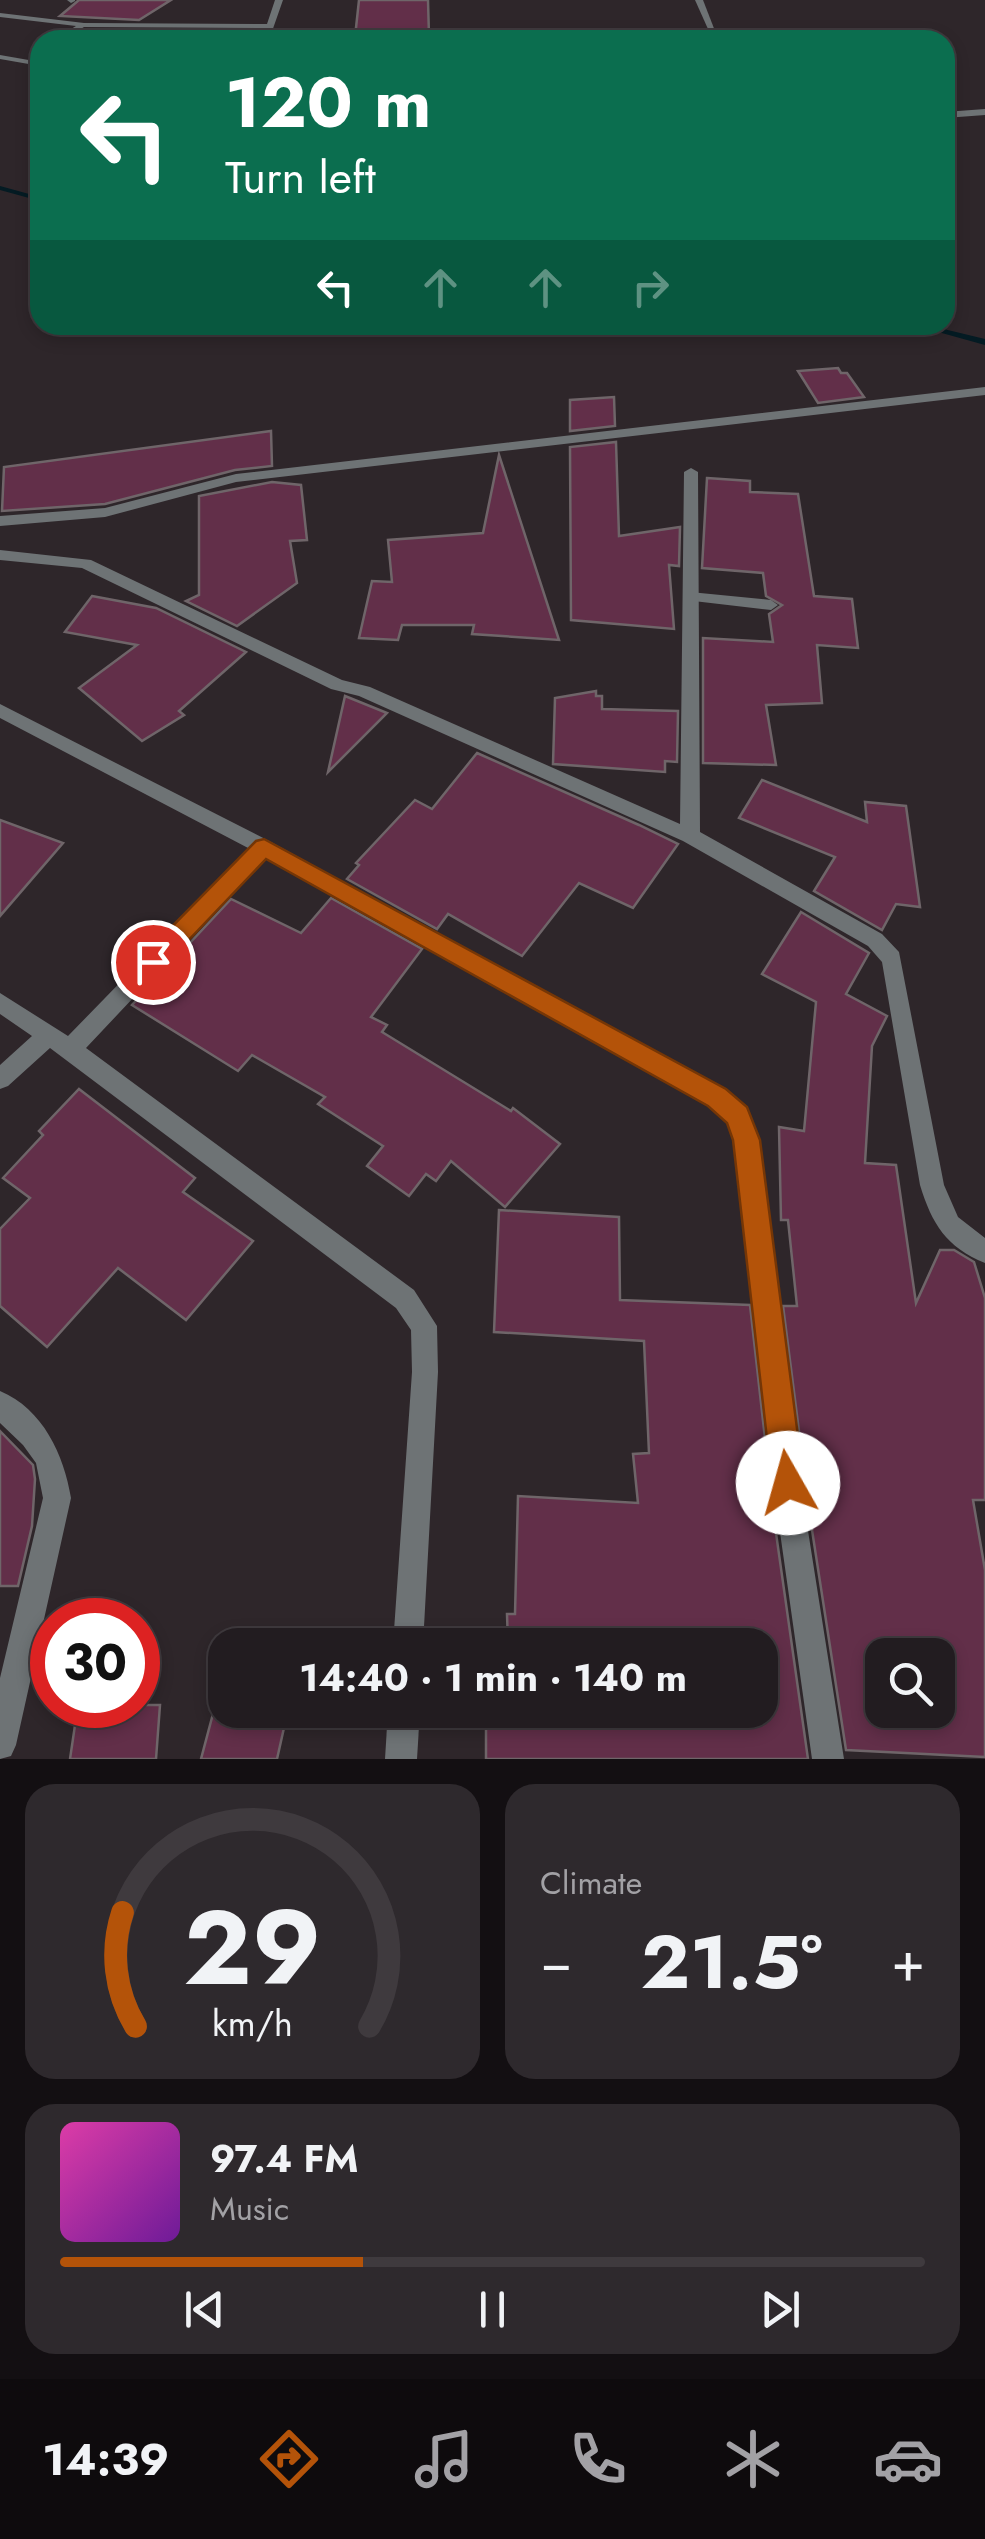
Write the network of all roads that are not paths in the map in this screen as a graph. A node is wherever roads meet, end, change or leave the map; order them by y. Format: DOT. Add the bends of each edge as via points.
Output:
graph roads {
  1 [pos="280,0"];
  2 [pos="699,0"];
  3 [pos="0,15"];
  4 [pos="84,25"];
  5 [pos="271,26"];
  6 [pos="712,29"];
  7 [pos="75,30"];
  8 [pos="269,30"];
  9 [pos="30,56"];
  10 [pos="0,57"];
  11 [pos="20,61"];
  12 [pos="30,62"];
  13 [pos="955,115"];
  14 [pos="980,116"];
  15 [pos="985,390"];
  16 [pos="691,472"];
  17 [pos="0,521"];
  18 [pos="0,555"];
  19 [pos="690,597"];
  20 [pos="771,605"];
  21 [pos="0,710"];
  22 [pos="690,836"];
  23 [pos="264,847"];
  24 [pos="0,1002"];
  25 [pos="58,1042"];
  26 [pos="0,1079"];
  27 [pos="985,1251"];
  28 [pos="0,1406"];
  29 [pos="409,1628"];
  30 [pos="403,1728"];
  31 [pos="0,1745"];
  32 [pos="402,1759"];
  33 [pos="828,1759"];
  1 -- 5 [label="lane"];
  2 -- 6 [label="lane"];
  3 -- 4 [label="lane"];
  4 -- 5 [label="lane"];
  4 -- 7 [label="lane"];
  5 -- 8 [label="lane"];
  9 -- 11 [label="lane"];
  10 -- 11 [label="lane"];
  11 -- 12 [label="lane"];
  13 -- 14 [label="lane"];
  15 -- 17 [label="street" via="236,478 105,512"];
  16 -- 19 [label="street"];
  18 -- 22 [label="street" via="85,563 337,685 364,691"];
  19 -- 20 [label="lane"];
  19 -- 22 [label="street"];
  21 -- 23 [label="street"];
  22 -- 27 [label="street" via="851,924 892,958 941,1215 962,1242"];
  23 -- 25 [label="street"];
  23 -- 33 [label="street" via="717,1098 738,1116 747,1140"];
  24 -- 25 [label="street"];
  25 -- 26 [label="street"];
  25 -- 29 [label="street" via="405,1299 424,1326"];
  28 -- 31 [label="street" via="38,1439 53,1465 57,1498"];
  30 -- 32 [label="street"];
}
